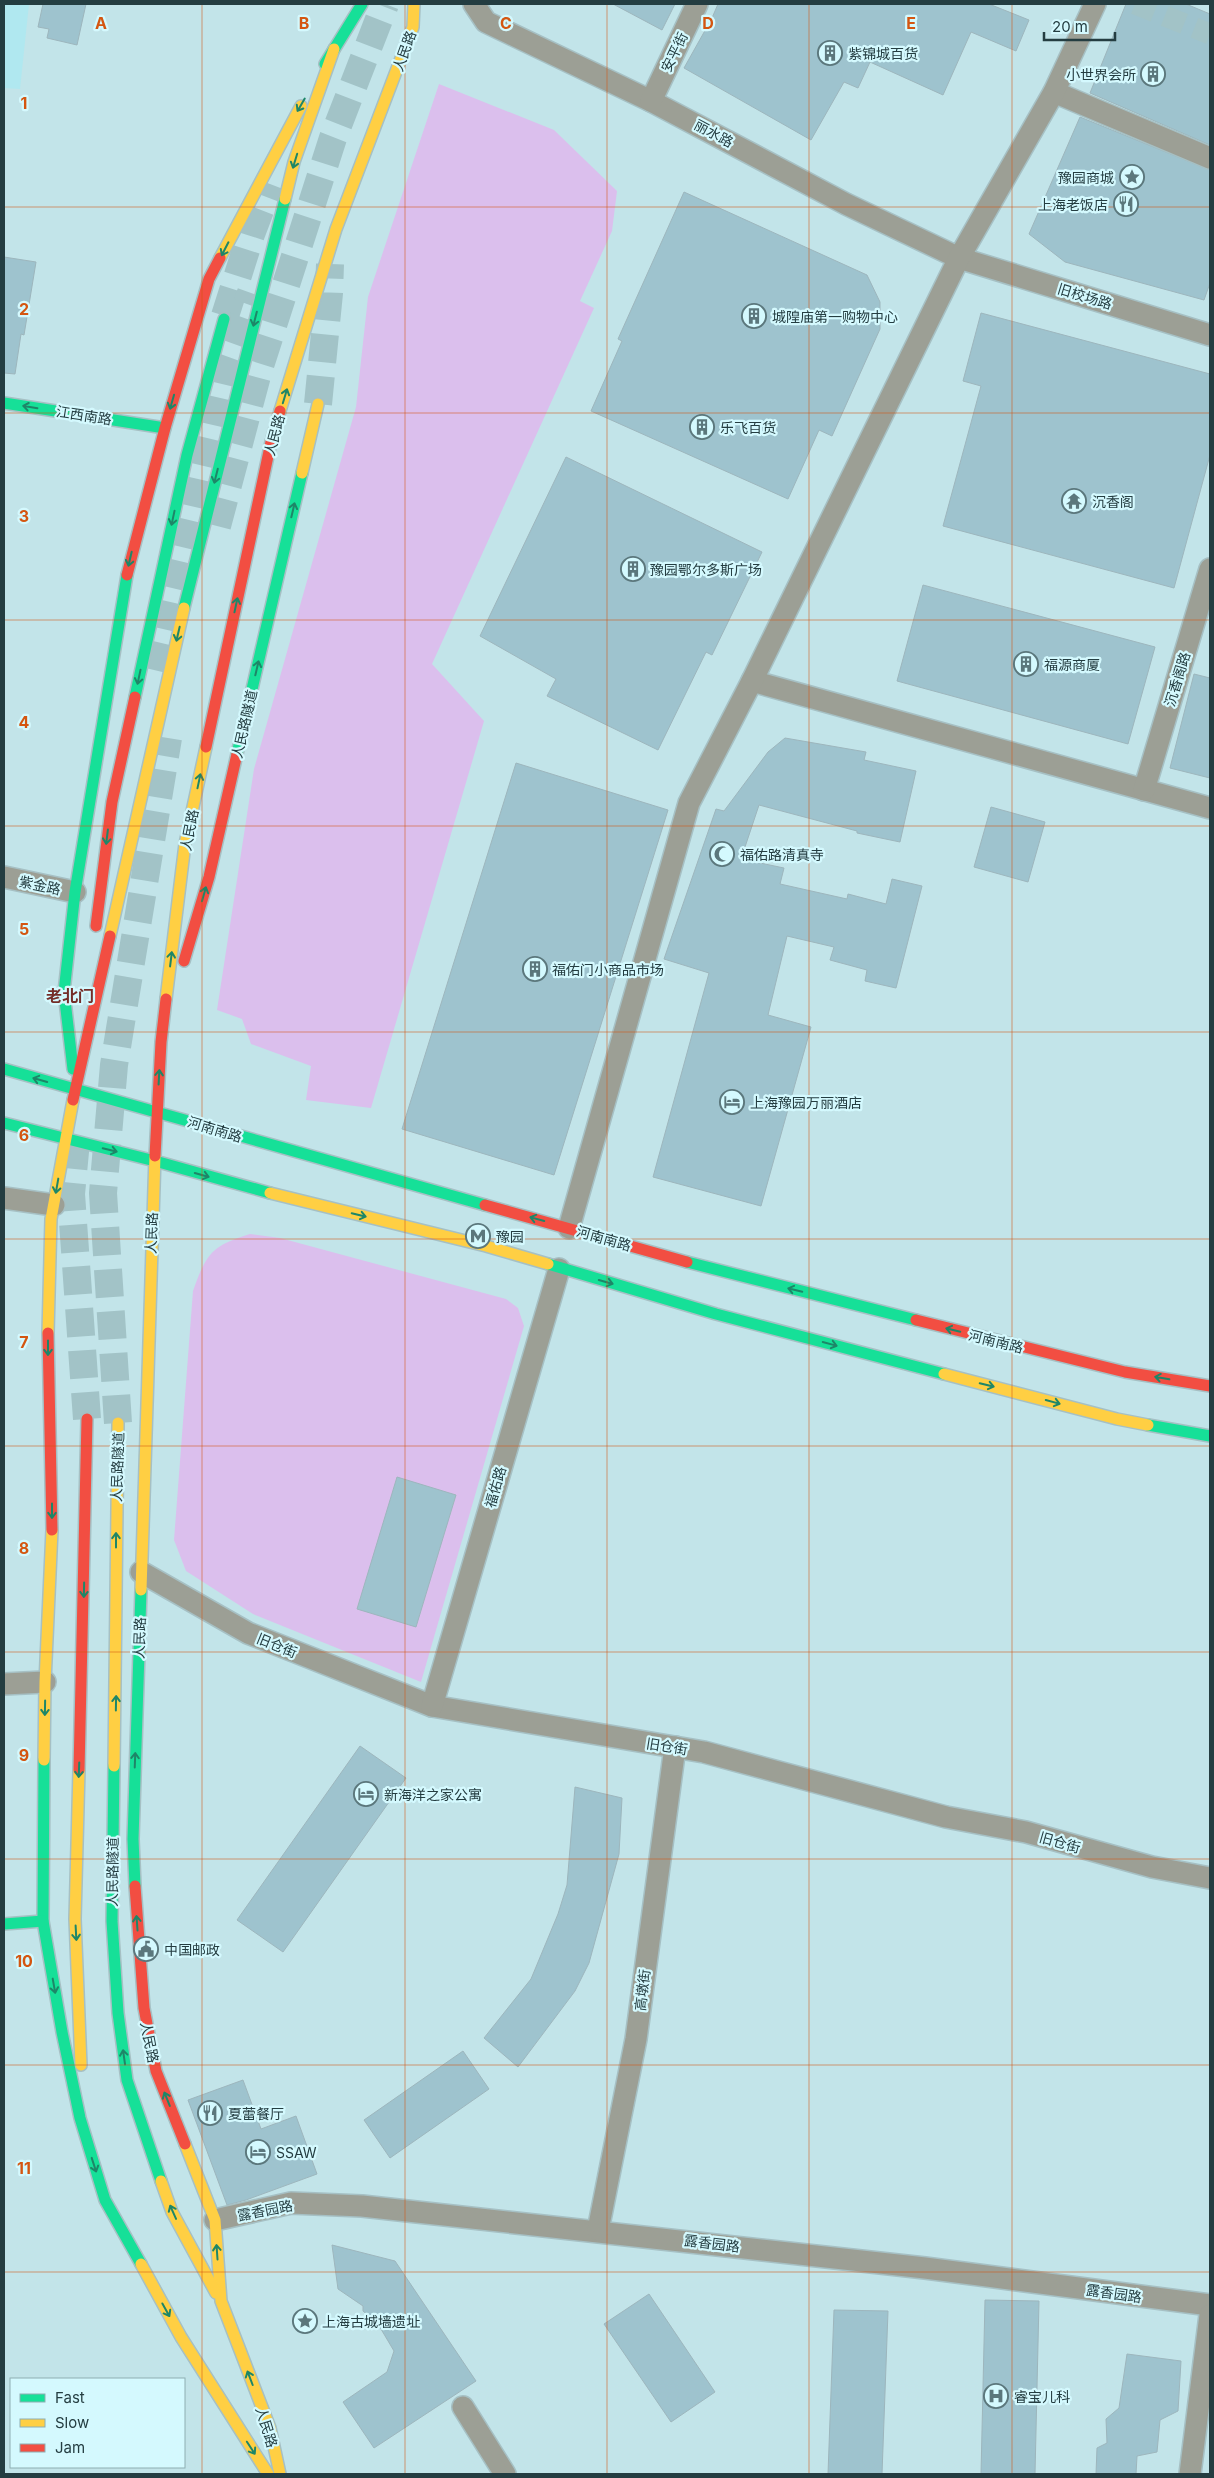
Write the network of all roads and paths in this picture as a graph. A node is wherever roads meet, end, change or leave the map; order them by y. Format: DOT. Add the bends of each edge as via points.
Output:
graph roads {
  1 [pos="362,4"];
  2 [pos="414,4"];
  3 [pos="474,4"];
  4 [pos="697,4"];
  5 [pos="1095,4"];
  6 [pos="334,49"];
  7 [pos="1054,92"];
  8 [pos="650,100"];
  9 [pos="1210,158"];
  10 [pos="959,258"];
  11 [pos="224,319"];
  12 [pos="1209,328"];
  13 [pos="4,403"];
  14 [pos="318,404"];
  15 [pos="165,428"];
  16 [pos="1210,569"];
  17 [pos="752,680"];
  18 [pos="1144,790"];
  19 [pos="1210,808"];
  20 [pos="4,877"];
  21 [pos="75,892"];
  22 [pos="95,936"];
  23 [pos="91,965"];
  24 [pos="161,1042"];
  25 [pos="4,1069"];
  26 [pos="75,1090"];
  27 [pos="157,1111"];
  28 [pos="4,1123"];
  29 [pos="66,1138"];
  30 [pos="155,1161"];
  31 [pos="4,1198"];
  32 [pos="54,1205"];
  33 [pos="569,1228"];
  34 [pos="559,1269"];
  35 [pos="1210,1386"];
  36 [pos="87,1419"];
  37 [pos="118,1423"];
  38 [pos="1210,1436"];
  39 [pos="141,1572"];
  40 [pos="46,1682"];
  41 [pos="4,1684"];
  42 [pos="432,1706"];
  43 [pos="675,1747"];
  44 [pos="1210,1878"];
  45 [pos="43,1921"];
  46 [pos="4,1924"];
  47 [pos="80,2118"];
  48 [pos="214,2220"];
  49 [pos="598,2230"];
  50 [pos="220,2301"];
  51 [pos="1210,2305"];
  52 [pos="1210,2316"];
  53 [pos="463,2408"];
  54 [pos="268,2474"];
  55 [pos="280,2474"];
  56 [pos="505,2474"];
  57 [pos="1190,2474"];
  1 -- 6 [label="main road, 人民路"];
  24 -- 2 [label="main road, 人民路, one-way" via="185,844 272,442 336,229 413,27"];
  3 -- 8 [label="street, 丽水路" via="486,22"];
  4 -- 8 [label="street, 安平街"];
  5 -- 7 [label="street"];
  6 -- 15 [label="main road, 人民路, one-way" via="209,279"];
  6 -- 26 [label="main road, 人民路, one-way" via="294,162 194,566"];
  7 -- 9 [label="street"];
  7 -- 10 [label="street"];
  8 -- 10 [label="street, 丽水路" via="846,204"];
  10 -- 12 [label="street, 旧校场路"];
  10 -- 17 [label="street"];
  11 -- 22 [label="main road, one-way" via="187,455 112,802"];
  15 -- 13 [label="main road, 江西南路, one-way"];
  24 -- 14 [label="main road, 人民路隧道, one-way" via="209,877"];
  15 -- 21 [label="main road, 人民路, one-way" via="129,561"];
  16 -- 18 [label="street, 沉香阁路"];
  17 -- 18 [label="street"];
  17 -- 33 [label="street" via="689,803"];
  18 -- 19 [label="street"];
  20 -- 21 [label="street, 紫金路"];
  21 -- 26 [label="main road, 人民路" via="64,992"];
  23 -- 26 [label="main road"];
  27 -- 24 [label="main road, 人民路, one-way"];
  26 -- 25 [label="main road, 河南南路, one-way"];
  26 -- 27 [label="main road, 河南南路"];
  26 -- 29 [label="main road, 人民路"];
  27 -- 30 [label="main road, 人民路"];
  33 -- 27 [label="main road, 河南南路, one-way"];
  28 -- 29 [label="main road"];
  29 -- 30 [label="main road, one-way"];
  29 -- 32 [label="main road, 人民路, one-way"];
  30 -- 34 [label="main road, one-way" via="241,1186 486,1246"];
  30 -- 39 [label="main road, 人民路"];
  31 -- 32 [label="street"];
  32 -- 40 [label="main road, 人民路, one-way" via="47,1352 52,1521"];
  35 -- 33 [label="main road, 河南南路, one-way" via="1125,1372 956,1331 729,1274"];
  34 -- 38 [label="main road, one-way" via="716,1314 1117,1419"];
  34 -- 42 [label="street, 福佑路"];
  36 -- 47 [label="main road, one-way" via="75,1918 81,2032"];
  50 -- 37 [label="main road, 人民路隧道, one-way" via="172,2212 127,2080 118,2013 112,1921"];
  39 -- 42 [label="street, 旧仓街" via="248,1633"];
  48 -- 39 [label="main road, 人民路, one-way" via="156,2071 144,2008 133,1839"];
  40 -- 41 [label="street"];
  40 -- 45 [label="main road, 人民路, one-way"];
  42 -- 43 [label="street, 旧仓街"];
  43 -- 44 [label="street, 旧仓街" via="946,1817 1026,1832 1152,1867"];
  43 -- 49 [label="street, 高墩街" via="636,2039"];
  45 -- 46 [label="main road"];
  45 -- 47 [label="main road, 人民路, one-way"];
  47 -- 54 [label="main road, 人民路, one-way" via="105,2200 181,2336"];
  48 -- 49 [label="street, 露香园路" via="291,2203 362,2206"];
  50 -- 48 [label="main road, 人民路, one-way"];
  49 -- 51 [label="street, 露香园路"];
  55 -- 50 [label="main road, 人民路, one-way" via="270,2428"];
  52 -- 57 [label="street"];
  53 -- 56 [label="street"];
}
